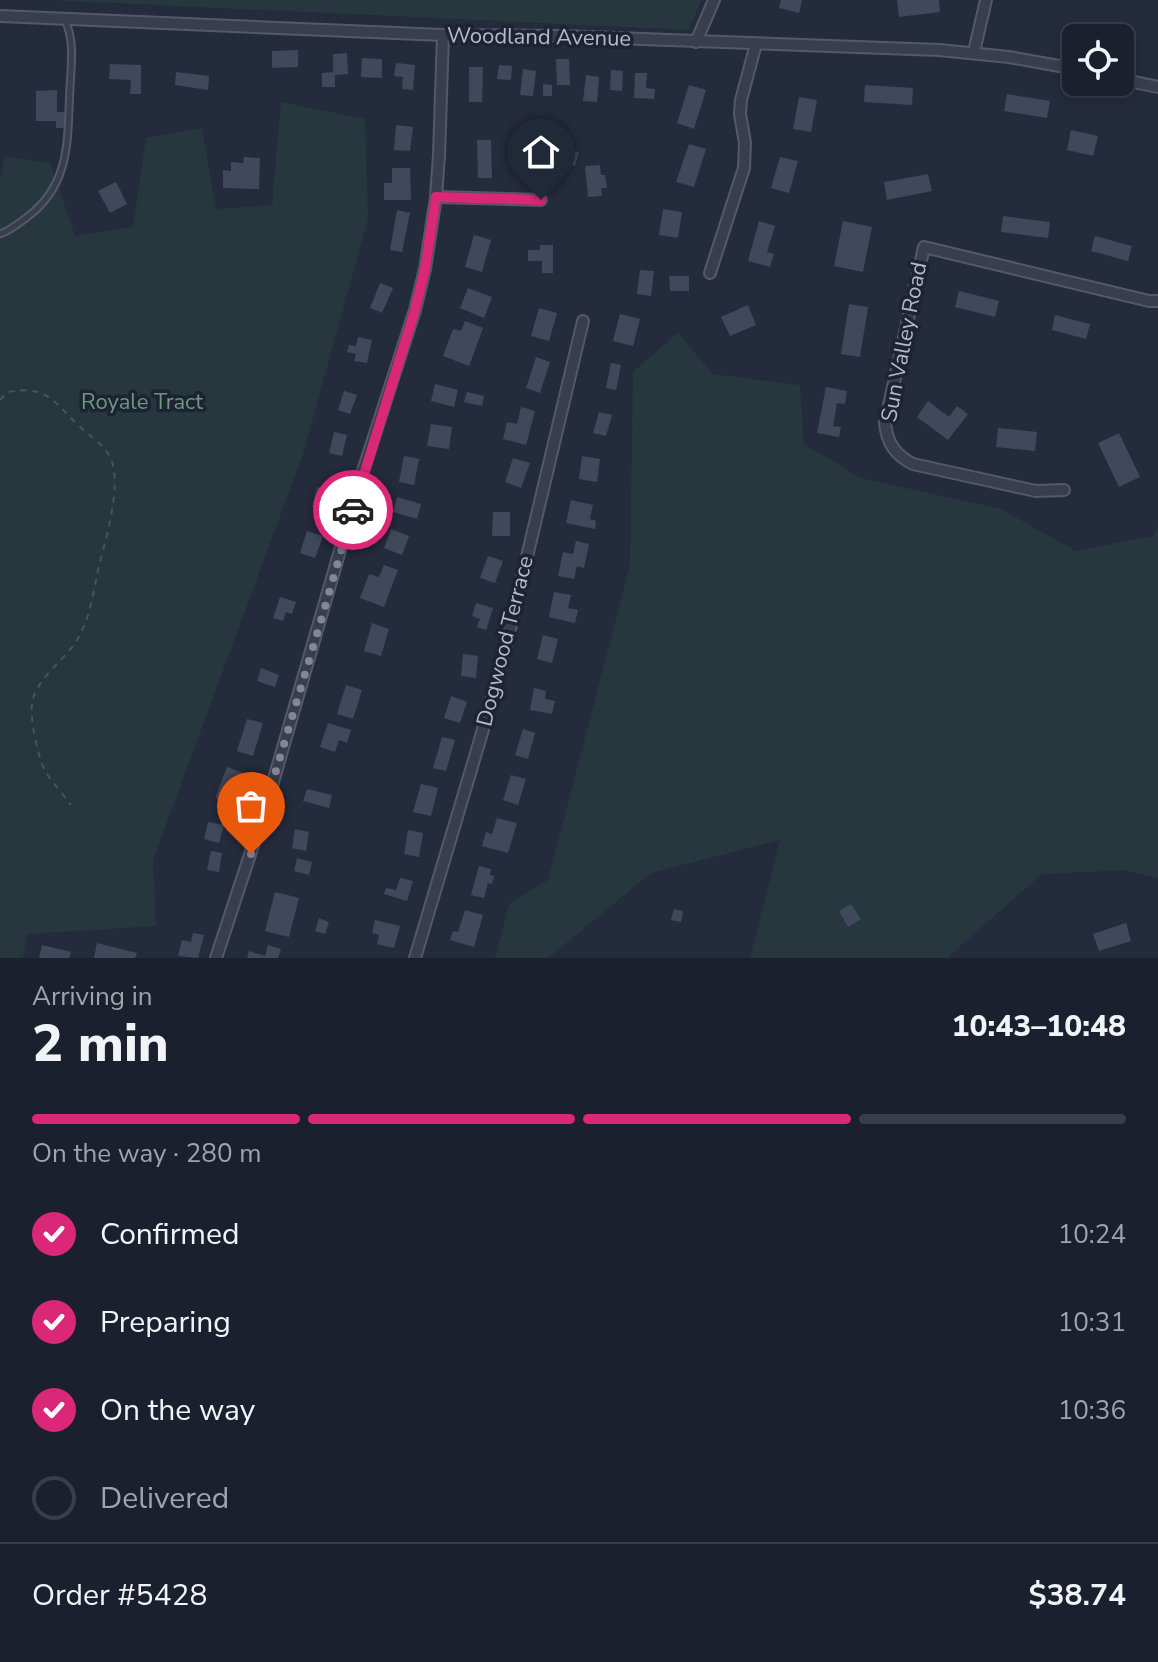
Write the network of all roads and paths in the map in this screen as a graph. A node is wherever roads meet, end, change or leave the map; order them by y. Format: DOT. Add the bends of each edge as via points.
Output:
graph roads {
  1 [pos="714,0"];
  2 [pos="986,0"];
  3 [pos="0,16"];
  4 [pos="65,19"];
  5 [pos="443,35"];
  6 [pos="696,42"];
  7 [pos="756,44"];
  8 [pos="974,52"];
  9 [pos="1062,66"];
  10 [pos="1134,82"];
  11 [pos="1158,87"];
  12 [pos="436,197"];
  13 [pos="541,200"];
  14 [pos="0,234"];
  15 [pos="710,273"];
  16 [pos="1158,301"];
  17 [pos="583,321"];
  18 [pos="0,400"];
  19 [pos="1064,490"];
  20 [pos="71,805"];
  21 [pos="216,958"];
  22 [pos="415,958"];
  1 -- 6 [label="street"];
  2 -- 8 [label="street"];
  3 -- 4 [label="street, Woodland Avenue"];
  4 -- 5 [label="street, Woodland Avenue"];
  4 -- 14 [label="lane" via="72,54 63,170 36,211"];
  5 -- 6 [label="street, Woodland Avenue"];
  5 -- 12 [label="street"];
  6 -- 7 [label="street, Woodland Avenue"];
  7 -- 8 [label="street, Woodland Avenue"];
  7 -- 15 [label="street" via="741,100 744,168"];
  8 -- 9 [label="street, Woodland Avenue"];
  10 -- 11 [label="street"];
  12 -- 13 [label="street"];
  12 -- 21 [label="street" via="415,310"];
  16 -- 19 [label="street, Sun Valley Road" via="924,247 885,423 890,444 913,464 1036,491"];
  17 -- 22 [label="street, Dogwood Terrace" via="502,660"];
  18 -- 20 [label="path" via="21,389 49,396 107,450 113,464 109,526 88,614 75,643 31,702 45,770"];
}
